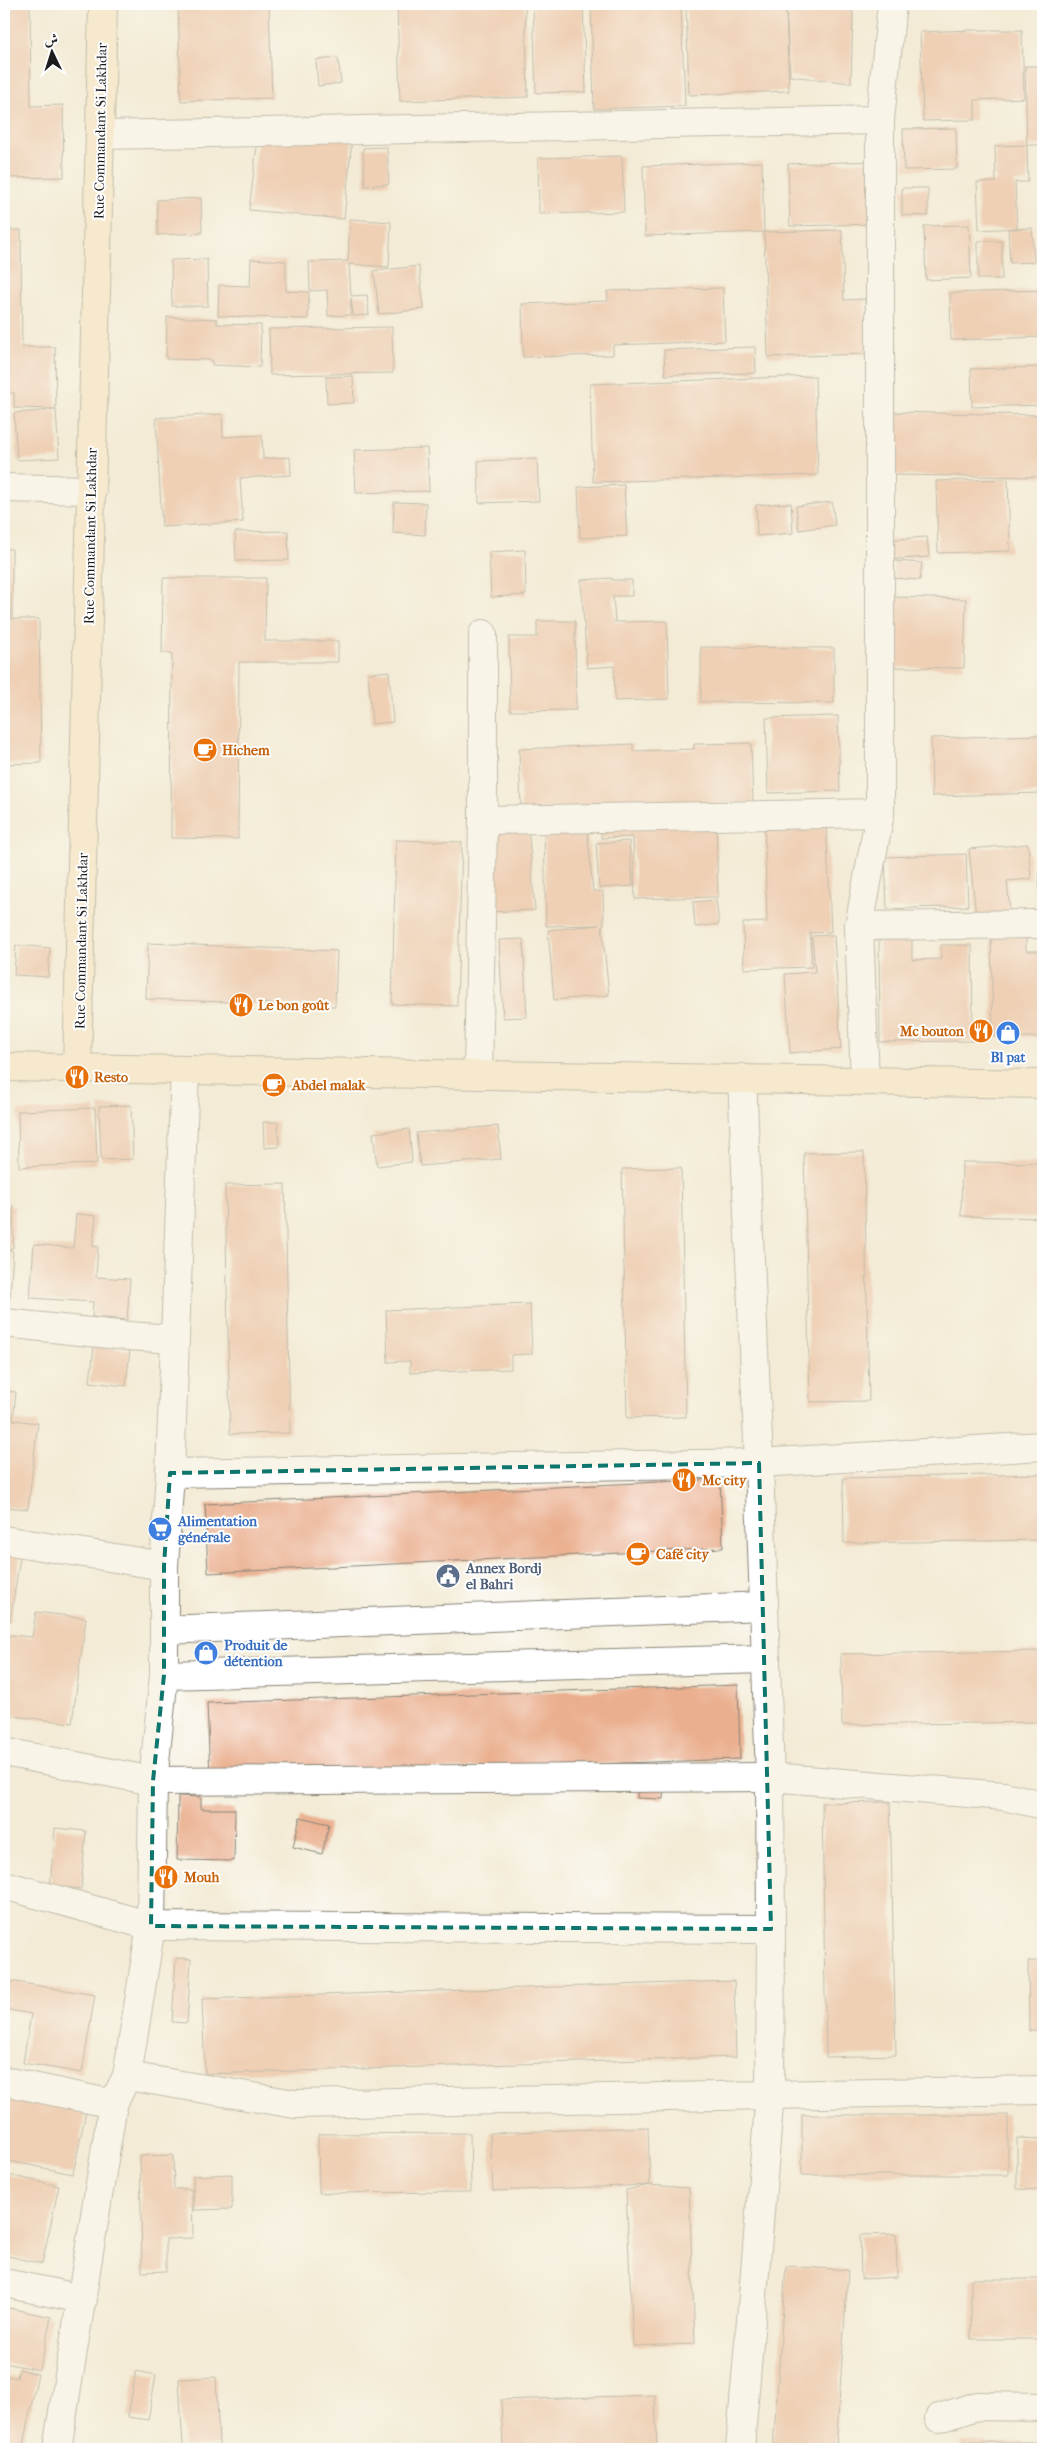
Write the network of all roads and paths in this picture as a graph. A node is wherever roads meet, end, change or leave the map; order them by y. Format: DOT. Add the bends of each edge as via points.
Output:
graph roads {
  1 [pos="103,4"];
  2 [pos="892,4"];
  3 [pos="880,120"];
  4 [pos="100,135"];
  5 [pos="4,488"];
  6 [pos="92,490"];
  7 [pos="483,634"];
  8 [pos="880,813"];
  9 [pos="484,820"];
  10 [pos="1043,924"];
  11 [pos="859,926"];
  12 [pos="4,1067"];
  13 [pos="78,1068"];
  14 [pos="184,1070"];
  15 [pos="478,1075"];
  16 [pos="742,1078"];
  17 [pos="865,1081"];
  18 [pos="1043,1084"];
  19 [pos="4,1323"];
  20 [pos="174,1338"];
  21 [pos="1043,1446"];
  22 [pos="759,1463"];
  23 [pos="170,1473"];
  24 [pos="4,1540"];
  25 [pos="164,1566"];
  26 [pos="764,1606"];
  27 [pos="164,1630"];
  28 [pos="766,1659"];
  29 [pos="164,1675"];
  30 [pos="4,1752"];
  31 [pos="770,1777"];
  32 [pos="153,1782"];
  33 [pos="1043,1804"];
  34 [pos="4,1884"];
  35 [pos="151,1926"];
  36 [pos="772,1929"];
  37 [pos="127,2076"];
  38 [pos="4,2081"];
  39 [pos="1043,2090"];
  40 [pos="770,2094"];
  41 [pos="113,2104"];
  42 [pos="4,2283"];
  43 [pos="83,2299"];
  44 [pos="1043,2407"];
  45 [pos="939,2418"];
  46 [pos="57,2449"];
  47 [pos="740,2449"];
  1 -- 4 [label="main road, Rue Commandant Si Lakhdar"];
  2 -- 3 [label="street"];
  3 -- 4 [label="street"];
  3 -- 8 [label="street"];
  4 -- 6 [label="main road, Rue Commandant Si Lakhdar"];
  5 -- 6 [label="street"];
  6 -- 13 [label="main road, Rue Commandant Si Lakhdar"];
  7 -- 9 [label="street"];
  8 -- 9 [label="street"];
  8 -- 11 [label="street"];
  9 -- 15 [label="street"];
  10 -- 11 [label="street"];
  11 -- 17 [label="street"];
  12 -- 13 [label="main road"];
  13 -- 14 [label="main road"];
  14 -- 15 [label="main road"];
  14 -- 20 [label="street"];
  15 -- 16 [label="main road"];
  16 -- 17 [label="main road"];
  16 -- 22 [label="street"];
  17 -- 18 [label="main road"];
  19 -- 20 [label="street"];
  20 -- 23 [label="street"];
  21 -- 22 [label="street"];
  22 -- 23 [label="street"];
  22 -- 26 [label="street"];
  23 -- 25 [label="street"];
  24 -- 25 [label="street"];
  25 -- 27 [label="street"];
  26 -- 27 [label="street"];
  26 -- 28 [label="street"];
  27 -- 29 [label="street"];
  28 -- 29 [label="street"];
  28 -- 31 [label="street"];
  29 -- 32 [label="street"];
  30 -- 32 [label="street"];
  31 -- 32 [label="street"];
  31 -- 33 [label="street" via="1004,1796"];
  31 -- 36 [label="street"];
  32 -- 35 [label="street"];
  34 -- 35 [label="street"];
  35 -- 36 [label="street"];
  35 -- 37 [label="street"];
  36 -- 40 [label="street"];
  37 -- 40 [label="street" via="295,2104"];
  37 -- 41 [label="street"];
  38 -- 41 [label="street"];
  39 -- 40 [label="street"];
  40 -- 47 [label="street"];
  41 -- 43 [label="street"];
  42 -- 43 [label="street"];
  43 -- 46 [label="street"];
  44 -- 45 [label="street" via="977,2406"];
}
